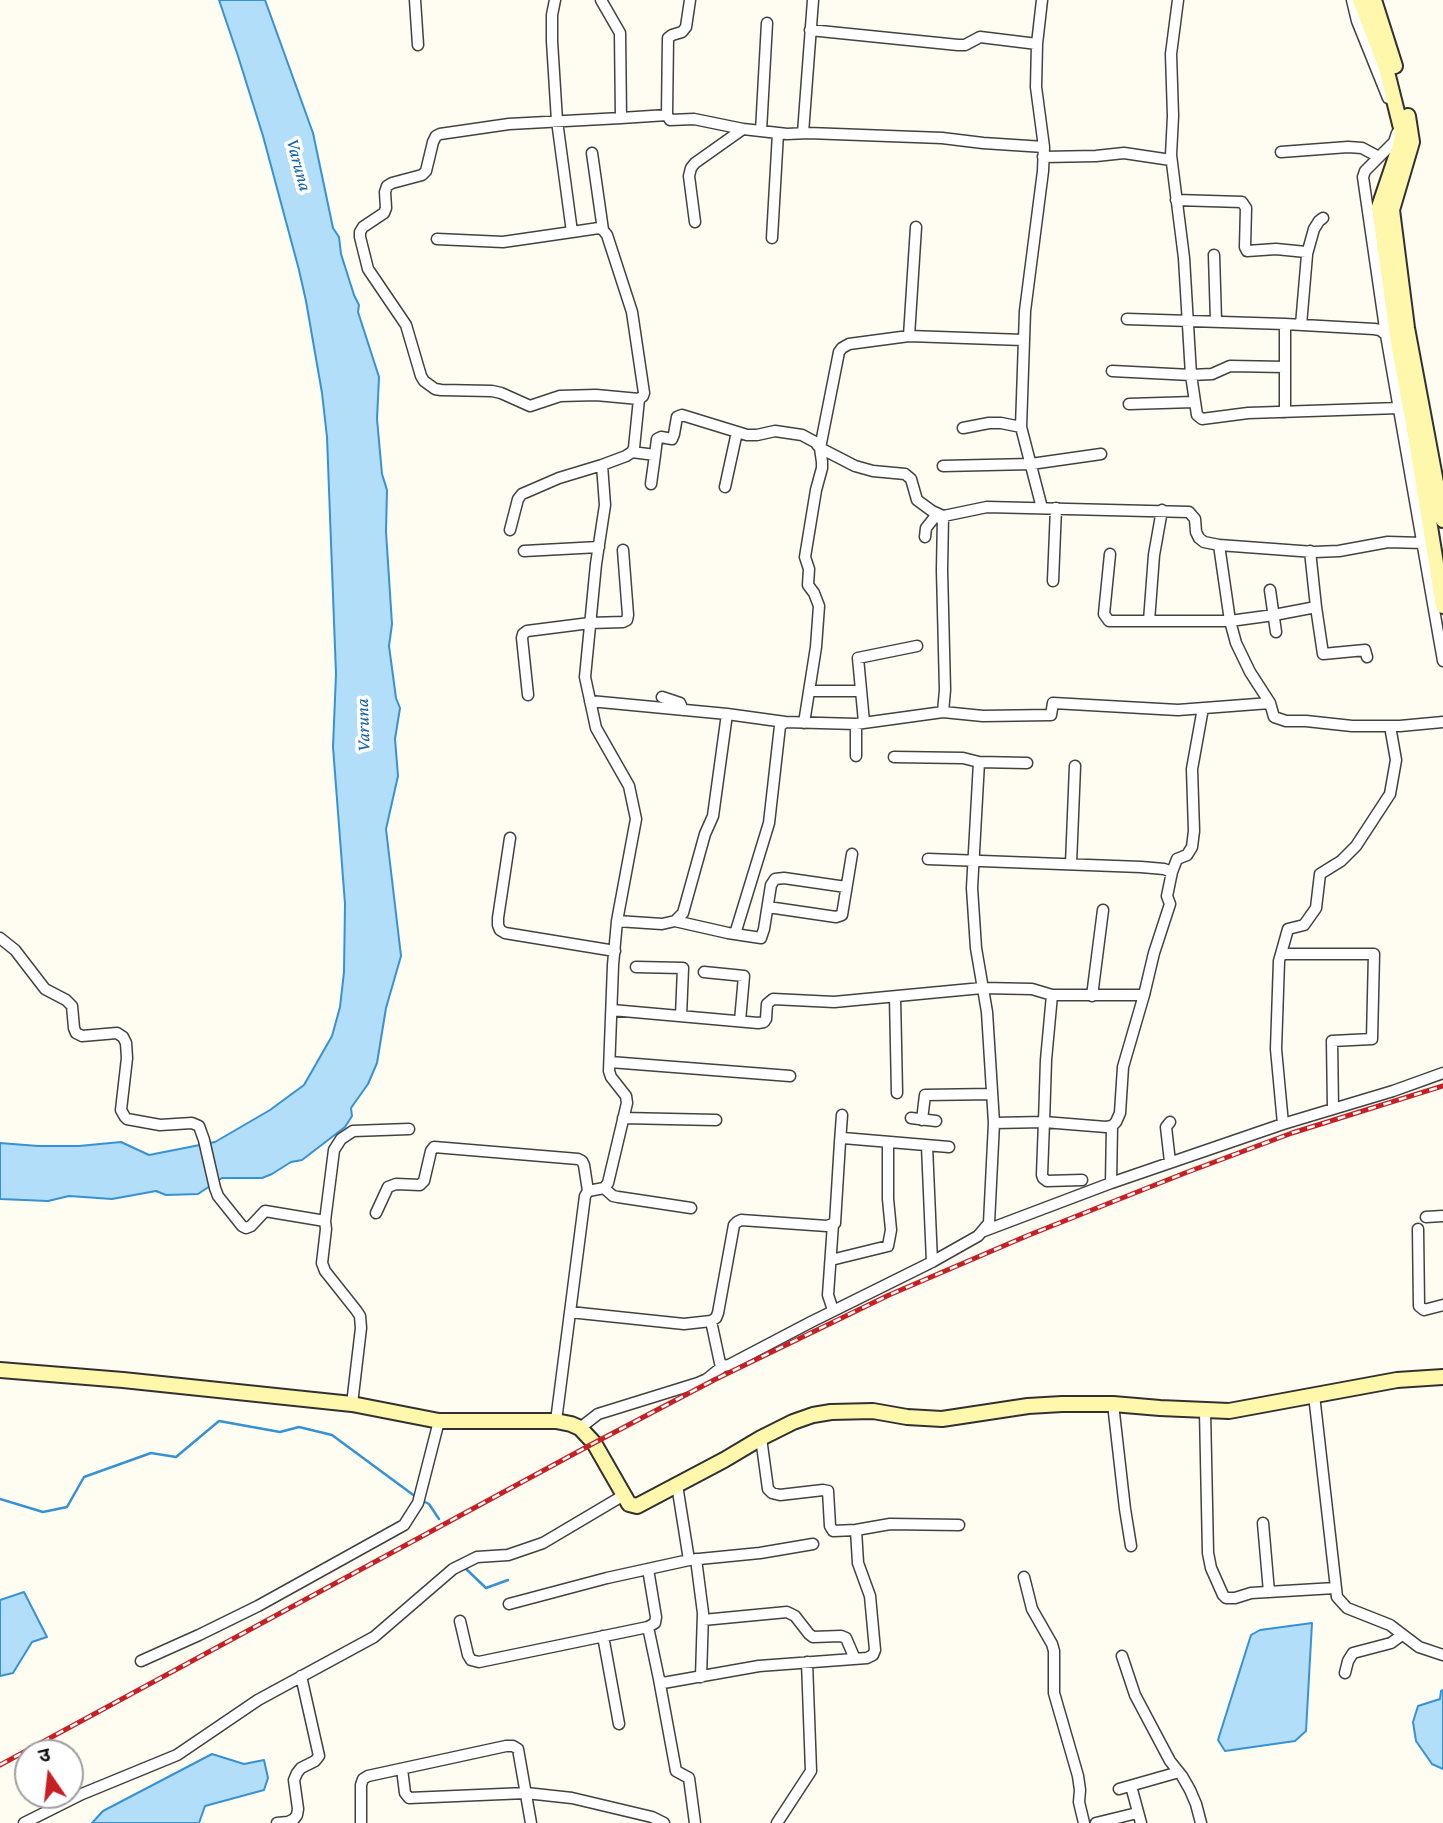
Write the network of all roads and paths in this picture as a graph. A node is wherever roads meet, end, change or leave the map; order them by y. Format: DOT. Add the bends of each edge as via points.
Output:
graph roads {
  1 [pos="415,0"];
  2 [pos="555,0"];
  3 [pos="601,0"];
  4 [pos="690,0"];
  5 [pos="813,0"];
  6 [pos="1041,0"];
  7 [pos="1178,0"];
  8 [pos="1352,0"];
  9 [pos="1360,0"];
  10 [pos="1374,0"];
  11 [pos="767,23"];
  12 [pos="810,30"];
  13 [pos="1037,44"];
  14 [pos="418,45"];
  15 [pos="667,115"];
  16 [pos="621,118"];
  17 [pos="556,121"];
  18 [pos="743,129"];
  19 [pos="761,131"];
  20 [pos="778,133"];
  21 [pos="803,133"];
  22 [pos="1406,142"];
  23 [pos="1044,152"];
  24 [pos="1281,152"];
  25 [pos="592,153"];
  26 [pos="1378,157"];
  27 [pos="1171,160"];
  28 [pos="1392,184"];
  29 [pos="1176,200"];
  30 [pos="1323,218"];
  31 [pos="695,222"];
  32 [pos="916,227"];
  33 [pos="604,230"];
  34 [pos="572,232"];
  35 [pos="772,238"];
  36 [pos="437,239"];
  37 [pos="1307,254"];
  38 [pos="1214,255"];
  39 [pos="1127,319"];
  40 [pos="1187,321"];
  41 [pos="1216,321"];
  42 [pos="1285,324"];
  43 [pos="1301,325"];
  44 [pos="1387,335"];
  45 [pos="909,337"];
  46 [pos="1023,340"];
  47 [pos="1285,367"];
  48 [pos="1112,372"];
  49 [pos="1191,375"];
  50 [pos="639,399"];
  51 [pos="1194,402"];
  52 [pos="1129,404"];
  53 [pos="1399,408"];
  54 [pos="1285,412"];
  55 [pos="1021,427"];
  56 [pos="963,428"];
  57 [pos="737,432"];
  58 [pos="820,448"];
  59 [pos="632,452"];
  60 [pos="1101,454"];
  61 [pos="655,455"];
  62 [pos="1031,464"];
  63 [pos="602,465"];
  64 [pos="943,466"];
  65 [pos="651,484"];
  66 [pos="725,487"];
  67 [pos="1042,508"];
  68 [pos="1056,508"];
  69 [pos="1162,510"];
  70 [pos="943,516"];
  71 [pos="1443,520"];
  72 [pos="510,530"];
  73 [pos="925,537"];
  74 [pos="1423,543"];
  75 [pos="1219,545"];
  76 [pos="599,547"];
  77 [pos="623,550"];
  78 [pos="524,551"];
  79 [pos="1310,551"];
  80 [pos="1110,554"];
  81 [pos="1053,581"];
  82 [pos="1270,590"];
  83 [pos="1443,606"];
  84 [pos="1316,607"];
  85 [pos="1274,615"];
  86 [pos="1149,621"];
  87 [pos="1230,621"];
  88 [pos="590,623"];
  89 [pos="1276,632"];
  90 [pos="917,646"];
  91 [pos="1367,657"];
  92 [pos="1443,660"];
  93 [pos="809,691"];
  94 [pos="860,691"];
  95 [pos="528,695"];
  96 [pos="662,697"];
  97 [pos="590,701"];
  98 [pos="1269,703"];
  99 [pos="1203,708"];
  100 [pos="683,710"];
  101 [pos="943,712"];
  102 [pos="727,714"];
  103 [pos="785,722"];
  104 [pos="1443,722"];
  105 [pos="804,723"];
  106 [pos="860,723"];
  107 [pos="1390,726"];
  108 [pos="856,756"];
  109 [pos="894,757"];
  110 [pos="979,762"];
  111 [pos="1027,763"];
  112 [pos="1075,766"];
  113 [pos="510,838"];
  114 [pos="852,854"];
  115 [pos="928,859"];
  116 [pos="974,861"];
  117 [pos="1071,864"];
  118 [pos="1172,872"];
  119 [pos="846,887"];
  120 [pos="768,907"];
  121 [pos="1103,910"];
  122 [pos="617,921"];
  123 [pos="675,921"];
  124 [pos="735,934"];
  125 [pos="0,938"];
  126 [pos="615,951"];
  127 [pos="1281,954"];
  128 [pos="636,967"];
  129 [pos="704,972"];
  130 [pos="982,988"];
  131 [pos="1052,995"];
  132 [pos="1143,995"];
  133 [pos="1092,996"];
  134 [pos="895,997"];
  135 [pos="612,1010"];
  136 [pos="681,1016"];
  137 [pos="740,1021"];
  138 [pos="610,1062"];
  139 [pos="1443,1073"];
  140 [pos="790,1076"];
  141 [pos="897,1093"];
  142 [pos="992,1094"];
  143 [pos="1333,1109"];
  144 [pos="842,1115"];
  145 [pos="623,1118"];
  146 [pos="716,1120"];
  147 [pos="936,1121"];
  148 [pos="1044,1122"];
  149 [pos="1170,1122"];
  150 [pos="993,1123"];
  151 [pos="1283,1124"];
  152 [pos="1112,1126"];
  153 [pos="409,1129"];
  154 [pos="840,1142"];
  155 [pos="888,1143"];
  156 [pos="927,1146"];
  157 [pos="948,1147"];
  158 [pos="1170,1163"];
  159 [pos="1082,1180"];
  160 [pos="1111,1183"];
  161 [pos="604,1188"];
  162 [pos="588,1191"];
  163 [pos="691,1208"];
  164 [pos="376,1213"];
  165 [pos="1443,1216"];
  166 [pos="1426,1217"];
  167 [pos="325,1221"];
  168 [pos="833,1224"];
  169 [pos="1418,1229"];
  170 [pos="983,1231"];
  171 [pos="831,1259"];
  172 [pos="932,1262"];
  173 [pos="1443,1305"];
  174 [pos="834,1310"];
  175 [pos="570,1312"];
  176 [pos="712,1321"];
  177 [pos="723,1366"];
  178 [pos="0,1370"];
  179 [pos="1443,1377"];
  180 [pos="1314,1395"];
  181 [pos="352,1404"];
  182 [pos="1113,1404"];
  183 [pos="1205,1411"];
  184 [pos="439,1421"];
  185 [pos="556,1421"];
  186 [pos="580,1428"];
  187 [pos="761,1438"];
  188 [pos="677,1485"];
  189 [pos="624,1495"];
  190 [pos="1263,1523"];
  191 [pos="959,1525"];
  192 [pos="856,1530"];
  193 [pos="813,1544"];
  194 [pos="1131,1546"];
  195 [pos="693,1560"];
  196 [pos="648,1569"];
  197 [pos="1024,1577"];
  198 [pos="1335,1588"];
  199 [pos="1269,1592"];
  200 [pos="509,1604"];
  201 [pos="703,1620"];
  202 [pos="460,1621"];
  203 [pos="648,1627"];
  204 [pos="1402,1635"];
  205 [pos="603,1636"];
  206 [pos="1443,1655"];
  207 [pos="1122,1656"];
  208 [pos="855,1659"];
  209 [pos="141,1661"];
  210 [pos="807,1662"];
  211 [pos="1345,1673"];
  212 [pos="301,1676"];
  213 [pos="701,1677"];
  214 [pos="659,1679"];
  215 [pos="618,1724"];
  216 [pos="402,1769"];
  217 [pos="1179,1772"];
  218 [pos="1131,1786"];
  219 [pos="1119,1789"];
  220 [pos="526,1793"];
  221 [pos="1139,1818"];
  222 [pos="24,1823"];
  223 [pos="277,1823"];
  224 [pos="361,1823"];
  225 [pos="531,1823"];
  226 [pos="664,1823"];
  227 [pos="695,1823"];
  228 [pos="777,1823"];
  229 [pos="1084,1823"];
  230 [pos="1096,1823"];
  231 [pos="1201,1823"];
  1 -- 14 [label="street"];
  2 -- 17 [label="street"];
  3 -- 16 [label="street" via="620,33"];
  4 -- 15 [label="street" via="686,27 668,38"];
  5 -- 12 [label="street"];
  6 -- 13 [label="street"];
  7 -- 27 [label="street" via="1171,54"];
  8 -- 26 [label="street" via="1396,125 1394,142"];
  9 -- 22 [label="street" via="1386,68"];
  10 -- 22 [label="street" via="1407,114"];
  11 -- 19 [label="street"];
  12 -- 13 [label="street" via="958,45 980,37"];
  12 -- 21 [label="street"];
  13 -- 23 [label="street" via="1036,87"];
  15 -- 16 [label="street"];
  15 -- 18 [label="street" via="670,120 694,119"];
  16 -- 17 [label="street"];
  17 -- 34 [label="street"];
  17 -- 50 [label="street" via="436,136 426,171 387,186 384,212 360,232 368,269 406,325 421,376 435,389 492,391 530,406 560,396"];
  18 -- 19 [label="street"];
  18 -- 31 [label="street" via="691,168"];
  19 -- 20 [label="street"];
  20 -- 21 [label="street"];
  20 -- 35 [label="street"];
  21 -- 23 [label="street" via="942,138"];
  22 -- 28 [label="street"];
  23 -- 27 [label="street" via="1124,153"];
  23 -- 46 [label="street"];
  24 -- 26 [label="street" via="1348,147"];
  25 -- 33 [label="street"];
  26 -- 44 [label="street" via="1363,177"];
  27 -- 29 [label="street"];
  28 -- 71 [label="street" via="1407,328"];
  28 -- 83 [label="street" via="1380,207 1383,234"];
  29 -- 37 [label="street" via="1242,202 1247,251"];
  29 -- 40 [label="street"];
  30 -- 37 [label="street" via="1314,229"];
  32 -- 45 [label="street"];
  33 -- 34 [label="street"];
  33 -- 50 [label="street" via="632,312 644,393"];
  34 -- 36 [label="street" via="497,243"];
  37 -- 43 [label="street"];
  38 -- 41 [label="street"];
  39 -- 40 [label="street"];
  40 -- 41 [label="street"];
  40 -- 49 [label="street"];
  41 -- 42 [label="street"];
  42 -- 43 [label="street"];
  42 -- 47 [label="street"];
  43 -- 44 [label="street" via="1374,329"];
  44 -- 53 [label="street"];
  45 -- 46 [label="street"];
  45 -- 58 [label="street" via="842,348"];
  46 -- 55 [label="street"];
  47 -- 49 [label="street" via="1230,366 1212,374"];
  47 -- 54 [label="street"];
  48 -- 49 [label="street"];
  49 -- 51 [label="street"];
  50 -- 59 [label="street"];
  51 -- 52 [label="street"];
  51 -- 54 [label="street" via="1202,419"];
  53 -- 54 [label="street"];
  53 -- 74 [label="street"];
  55 -- 56 [label="street" via="989,423"];
  55 -- 62 [label="street"];
  57 -- 58 [label="street" via="795,433"];
  57 -- 61 [label="street" via="680,415 673,437 657,439"];
  57 -- 66 [label="street"];
  58 -- 70 [label="street" via="855,466 908,475 917,500"];
  58 -- 93 [label="street" via="822,468 806,557 808,585 819,606"];
  59 -- 61 [label="street"];
  59 -- 63 [label="street"];
  60 -- 62 [label="street"];
  61 -- 65 [label="street"];
  62 -- 64 [label="street"];
  62 -- 67 [label="street"];
  63 -- 72 [label="street" via="522,494"];
  63 -- 76 [label="street" via="605,505"];
  67 -- 68 [label="street"];
  67 -- 70 [label="street" via="987,507"];
  68 -- 69 [label="street"];
  68 -- 81 [label="street"];
  69 -- 75 [label="street" via="1189,512 1199,538"];
  69 -- 86 [label="street"];
  70 -- 73 [label="street" via="929,522"];
  70 -- 101 [label="street"];
  74 -- 79 [label="street"];
  74 -- 92 [label="street"];
  75 -- 79 [label="street"];
  75 -- 87 [label="street"];
  76 -- 78 [label="street"];
  76 -- 88 [label="street"];
  77 -- 88 [label="street" via="628,618"];
  79 -- 84 [label="street"];
  80 -- 86 [label="street" via="1106,618"];
  82 -- 85 [label="street"];
  84 -- 85 [label="street"];
  84 -- 91 [label="street" via="1323,654 1365,650"];
  85 -- 87 [label="street"];
  85 -- 89 [label="street"];
  86 -- 87 [label="street"];
  87 -- 98 [label="street" via="1236,643"];
  88 -- 95 [label="street" via="523,634"];
  88 -- 97 [label="street" via="585,667"];
  90 -- 94 [label="street" via="858,658"];
  93 -- 94 [label="street"];
  93 -- 105 [label="street"];
  94 -- 106 [label="street"];
  96 -- 100 [label="street" via="680,703"];
  97 -- 100 [label="street"];
  97 -- 122 [label="street" via="596,728 629,786 636,819"];
  98 -- 99 [label="street"];
  98 -- 107 [label="street" via="1272,715 1286,721"];
  99 -- 101 [label="street" via="1053,703 1051,715"];
  99 -- 118 [label="street" via="1192,769 1192,847 1177,859"];
  100 -- 102 [label="street"];
  101 -- 106 [label="street"];
  102 -- 103 [label="street"];
  102 -- 123 [label="street" via="713,816 683,913"];
  103 -- 105 [label="street"];
  103 -- 124 [label="street" via="780,726 769,823"];
  104 -- 107 [label="street"];
  105 -- 106 [label="street"];
  106 -- 108 [label="street"];
  107 -- 127 [label="street" via="1396,760 1390,793 1356,846 1320,874 1316,908 1304,925 1287,929"];
  109 -- 110 [label="street"];
  110 -- 111 [label="street"];
  110 -- 116 [label="street"];
  112 -- 117 [label="street"];
  113 -- 126 [label="street" via="500,930"];
  114 -- 119 [label="street"];
  115 -- 116 [label="street"];
  116 -- 117 [label="street"];
  116 -- 130 [label="street" via="975,933"];
  117 -- 118 [label="street"];
  118 -- 132 [label="street" via="1169,909"];
  119 -- 120 [label="street" via="775,879"];
  119 -- 120 [label="street" via="839,917"];
  120 -- 124 [label="street" via="762,937"];
  121 -- 133 [label="street"];
  122 -- 123 [label="street"];
  122 -- 126 [label="street"];
  123 -- 124 [label="street"];
  125 -- 167 [label="street" via="45,989 72,1006 76,1033 123,1037 127,1058 121,1110 125,1117 160,1125 199,1126 215,1188 242,1226 251,1226 265,1211"];
  126 -- 135 [label="street"];
  127 -- 143 [label="street" via="1374,954 1371,1039 1332,1041"];
  127 -- 151 [label="street" via="1276,1049"];
  128 -- 136 [label="street" via="683,968"];
  129 -- 137 [label="street" via="744,976"];
  130 -- 131 [label="street" via="1032,989"];
  130 -- 134 [label="street"];
  130 -- 142 [label="street"];
  131 -- 133 [label="street"];
  131 -- 148 [label="street"];
  132 -- 133 [label="street"];
  132 -- 152 [label="street" via="1123,1067 1120,1113"];
  134 -- 137 [label="street" via="834,1002 773,999 767,1004 764,1021"];
  134 -- 141 [label="street"];
  135 -- 136 [label="street"];
  135 -- 138 [label="street"];
  136 -- 137 [label="street"];
  138 -- 140 [label="street"];
  138 -- 145 [label="street" via="611,1077 626,1096"];
  139 -- 143 [label="street"];
  142 -- 147 [label="street" via="925,1095 917,1119"];
  142 -- 150 [label="street"];
  143 -- 151 [label="street"];
  144 -- 154 [label="street"];
  145 -- 146 [label="street"];
  145 -- 161 [label="street"];
  148 -- 150 [label="street"];
  148 -- 152 [label="street"];
  148 -- 159 [label="street" via="1043,1178"];
  149 -- 158 [label="street" via="1166,1127"];
  150 -- 170 [label="street" via="990,1217"];
  151 -- 158 [label="street"];
  152 -- 160 [label="street"];
  153 -- 167 [label="street" via="353,1131 341,1139 334,1150"];
  154 -- 155 [label="street" via="846,1137"];
  154 -- 168 [label="street"];
  155 -- 156 [label="street"];
  155 -- 171 [label="street" via="888,1246"];
  156 -- 157 [label="street"];
  156 -- 172 [label="street"];
  158 -- 160 [label="street"];
  160 -- 170 [label="street"];
  161 -- 162 [label="street"];
  161 -- 163 [label="street" via="613,1196"];
  162 -- 164 [label="street" via="584,1165 578,1159 434,1147 421,1185 388,1186"];
  162 -- 175 [label="street"];
  165 -- 166 [label="street"];
  167 -- 181 [label="street" via="322,1263 360,1316"];
  168 -- 171 [label="street"];
  168 -- 176 [label="street" via="737,1222 718,1313"];
  169 -- 173 [label="street" via="1419,1306 1424,1310"];
  170 -- 172 [label="street"];
  171 -- 174 [label="street" via="828,1295"];
  172 -- 174 [label="street"];
  174 -- 177 [label="street"];
  175 -- 176 [label="street" via="684,1324"];
  175 -- 185 [label="street"];
  176 -- 177 [label="street"];
  177 -- 186 [label="street" via="698,1383 598,1414"];
  178 -- 181 [label="street"];
  179 -- 180 [label="street"];
  180 -- 183 [label="street" via="1239,1410"];
  180 -- 198 [label="street"];
  181 -- 184 [label="street"];
  182 -- 183 [label="street"];
  182 -- 187 [label="street" via="1028,1406 942,1419 846,1410 813,1415"];
  182 -- 194 [label="street"];
  183 -- 199 [label="street" via="1211,1568 1226,1598"];
  184 -- 185 [label="street"];
  184 -- 209 [label="street" via="419,1498 404,1524 199,1635"];
  185 -- 186 [label="street"];
  186 -- 189 [label="street"];
  187 -- 188 [label="street"];
  187 -- 192 [label="street" via="772,1493 828,1492 833,1531"];
  188 -- 189 [label="street" via="637,1506 629,1504"];
  188 -- 195 [label="street"];
  189 -- 212 [label="street" via="543,1543 508,1555 477,1557 453,1569 374,1637"];
  190 -- 199 [label="street"];
  191 -- 192 [label="street" via="890,1524"];
  192 -- 208 [label="street" via="858,1563 870,1596 875,1650 867,1658"];
  193 -- 195 [label="street"];
  195 -- 196 [label="street"];
  195 -- 201 [label="street"];
  196 -- 200 [label="street"];
  196 -- 203 [label="street" via="656,1617"];
  197 -- 229 [label="street" via="1032,1609 1054,1651 1054,1693 1078,1776"];
  198 -- 199 [label="street"];
  198 -- 204 [label="street" via="1347,1608 1390,1625"];
  201 -- 208 [label="street" via="787,1612 813,1637 846,1638"];
  201 -- 213 [label="street"];
  202 -- 205 [label="street" via="468,1655 478,1662"];
  203 -- 205 [label="street"];
  203 -- 214 [label="street"];
  204 -- 206 [label="street"];
  204 -- 211 [label="street" via="1391,1643 1353,1653"];
  205 -- 215 [label="street"];
  207 -- 217 [label="street" via="1132,1689"];
  208 -- 210 [label="street"];
  210 -- 213 [label="street"];
  210 -- 228 [label="street" via="811,1771"];
  212 -- 222 [label="street" via="177,1755"];
  212 -- 223 [label="street" via="319,1756 301,1768 294,1780 297,1815"];
  213 -- 214 [label="street" via="663,1683"];
  214 -- 227 [label="street" via="676,1771 689,1778"];
  216 -- 220 [label="street" via="409,1798"];
  216 -- 220 [label="street" via="513,1746 520,1756"];
  216 -- 224 [label="street" via="363,1779"];
  217 -- 218 [label="street"];
  217 -- 231 [label="street"];
  218 -- 219 [label="street"];
  218 -- 221 [label="street"];
  220 -- 225 [label="street"];
  220 -- 226 [label="street" via="572,1797"];
  221 -- 230 [label="street"];
}
